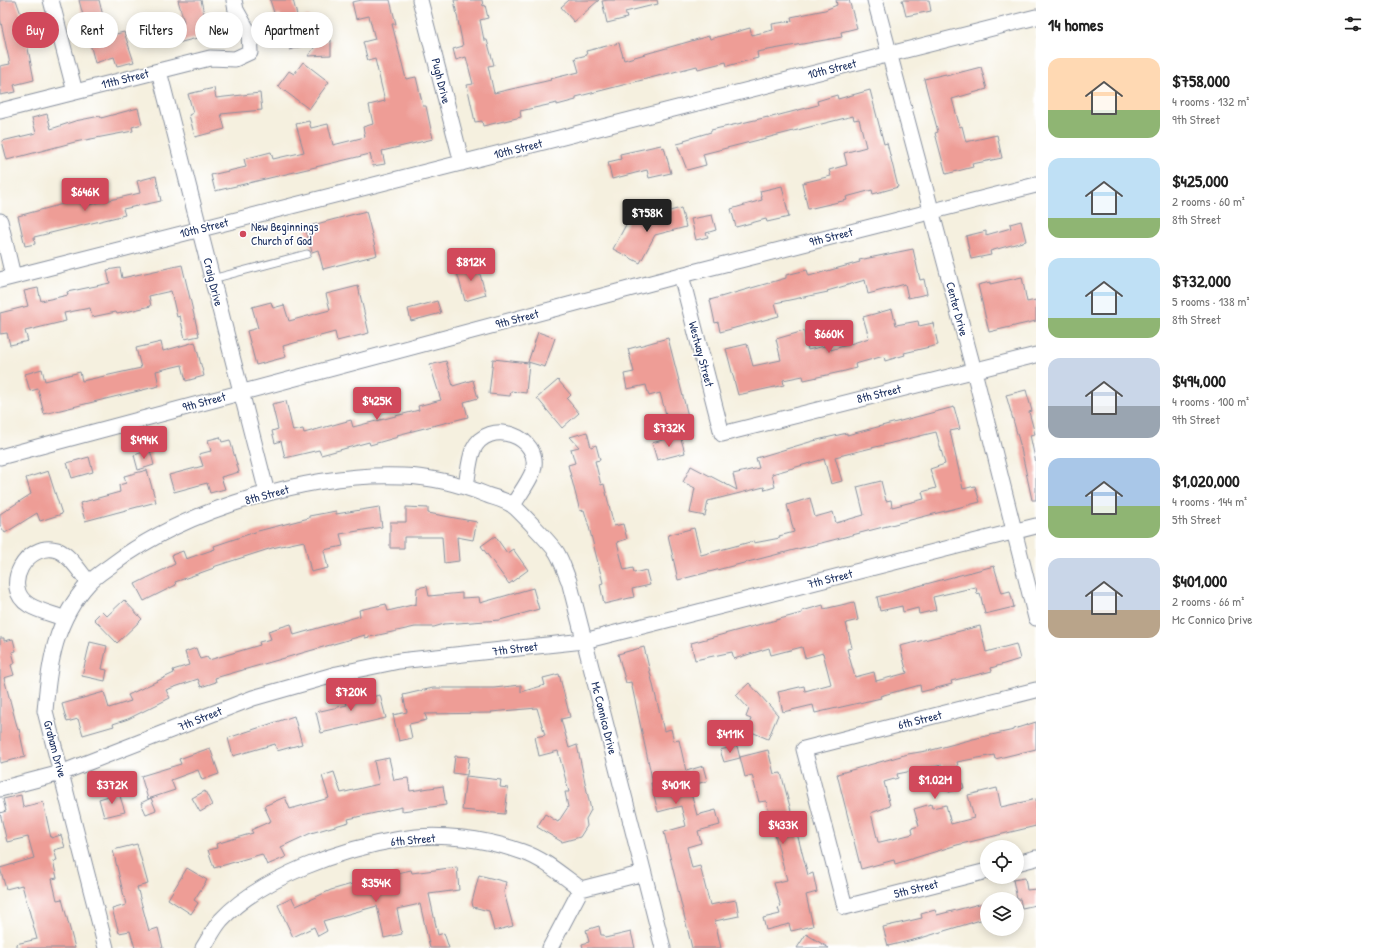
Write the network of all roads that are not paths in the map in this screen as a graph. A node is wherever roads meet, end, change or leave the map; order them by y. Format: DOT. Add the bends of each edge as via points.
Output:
graph roads {
  1 [pos="51,0"];
  2 [pos="234,0"];
  3 [pos="420,0"];
  4 [pos="875,0"];
  5 [pos="1036,17"];
  6 [pos="889,54"];
  7 [pos="159,71"];
  8 [pos="75,92"];
  9 [pos="0,111"];
  10 [pos="462,163"];
  11 [pos="1036,185"];
  12 [pos="930,211"];
  13 [pos="0,221"];
  14 [pos="200,229"];
  15 [pos="307,254"];
  16 [pos="681,275"];
  17 [pos="7,278"];
  18 [pos="212,279"];
  19 [pos="1036,355"];
  20 [pos="974,371"];
  21 [pos="242,393"];
  22 [pos="722,434"];
  23 [pos="0,457"];
  24 [pos="466,486"];
  25 [pos="267,493"];
  26 [pos="512,505"];
  27 [pos="1036,526"];
  28 [pos="1014,532"];
  29 [pos="89,583"];
  30 [pos="63,618"];
  31 [pos="1036,618"];
  32 [pos="584,641"];
  33 [pos="1036,690"];
  34 [pos="61,773"];
  35 [pos="0,789"];
  36 [pos="1036,858"];
  37 [pos="1024,861"];
  38 [pos="644,873"];
  39 [pos="980,873"];
  40 [pos="581,889"];
  41 [pos="845,907"];
  42 [pos="106,948"];
  43 [pos="203,948"];
  44 [pos="550,948"];
  45 [pos="663,948"];
  1 -- 8 [label="street"];
  2 -- 7 [label="street, 11th Street" via="236,10 249,32 250,52 235,59 210,58"];
  3 -- 10 [label="street, Pugh Drive"];
  4 -- 6 [label="street, Center Drive"];
  5 -- 6 [label="street, 10th Street"];
  6 -- 10 [label="street, 10th Street"];
  6 -- 12 [label="street, Center Drive"];
  7 -- 8 [label="street, 11th Street"];
  7 -- 14 [label="street, Craig Drive"];
  8 -- 9 [label="street, 11th Street"];
  10 -- 14 [label="street, 10th Street"];
  11 -- 12 [label="street, 9th Street"];
  12 -- 16 [label="street, 9th Street"];
  12 -- 20 [label="street, Center Drive"];
  13 -- 17 [label="street"];
  14 -- 17 [label="street, 10th Street"];
  14 -- 18 [label="street, Craig Drive"];
  15 -- 18 [label="lane"];
  16 -- 21 [label="street, 9th Street"];
  16 -- 22 [label="street, Westway Street"];
  18 -- 21 [label="street, Craig Drive"];
  19 -- 20 [label="street, 8th Street"];
  20 -- 22 [label="street, 8th Street"];
  20 -- 28 [label="street, Center Drive"];
  21 -- 23 [label="street, 9th Street"];
  21 -- 25 [label="street, Craig Drive"];
  24 -- 25 [label="street, 8th Street" via="424,478 380,476 316,483"];
  24 -- 26 [label="street, 8th Street"];
  24 -- 26 [label="street" via="473,450 481,440 494,433 507,432 519,437 529,447 533,459 533,471"];
  25 -- 29 [label="street, 8th Street" via="169,529 126,554"];
  26 -- 32 [label="street, Mc Connico Drive" via="557,552 569,582"];
  27 -- 28 [label="street, 7th Street"];
  28 -- 31 [label="street, Center Drive"];
  28 -- 32 [label="street, 7th Street"];
  29 -- 30 [label="street, 8th Street"];
  29 -- 30 [label="street" via="67,556 57,550 45,549 33,554 24,562 16,584 20,596 28,604"];
  30 -- 34 [label="street, Graham Drive" via="48,672 45,711"];
  32 -- 34 [label="street, 7th Street" via="399,661 337,674 254,698"];
  32 -- 38 [label="street, Mc Connico Drive"];
  33 -- 41 [label="street, 6th Street" via="804,749"];
  34 -- 35 [label="street, 7th Street"];
  34 -- 42 [label="street, Graham Drive"];
  36 -- 37 [label="street"];
  38 -- 40 [label="street"];
  38 -- 45 [label="street, Mc Connico Drive"];
  39 -- 41 [label="street, 5th Street"];
  40 -- 43 [label="street, 6th Street" via="548,865 524,852 493,843 454,837 402,838 344,852 282,878 249,897 221,920"];
  40 -- 44 [label="street"];
}
